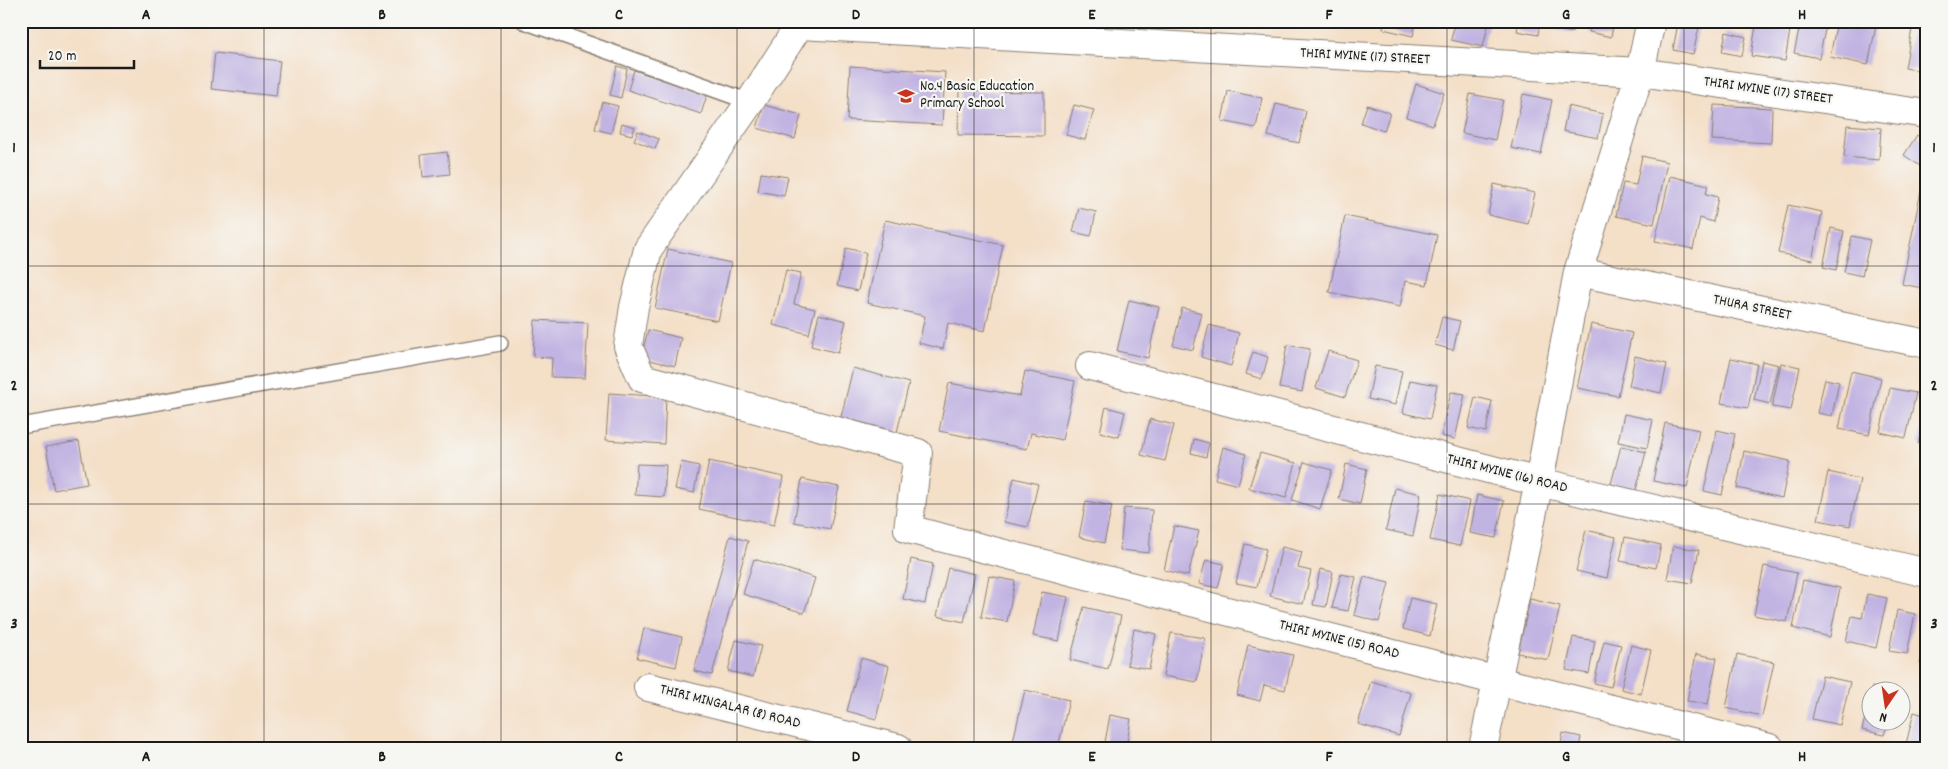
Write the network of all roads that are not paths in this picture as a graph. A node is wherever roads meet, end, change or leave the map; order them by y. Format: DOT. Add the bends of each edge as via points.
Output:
graph roads {
  1 [pos="524,21"];
  2 [pos="1651,21"];
  3 [pos="801,23"];
  4 [pos="1640,72"];
  5 [pos="750,102"];
  6 [pos="1927,114"];
  7 [pos="1578,272"];
  8 [pos="500,343"];
  9 [pos="1927,344"];
  10 [pos="1090,366"];
  11 [pos="21,426"];
  12 [pos="1539,482"];
  13 [pos="1927,573"];
  14 [pos="1498,681"];
  15 [pos="648,687"];
  16 [pos="898,748"];
  17 [pos="1483,748"];
  18 [pos="1770,748"];
  1 -- 5 [label="lane"];
  2 -- 4 [label="street"];
  3 -- 4 [label="street, THIRI MYINE (17) STREET"];
  3 -- 5 [label="street"];
  4 -- 6 [label="street, THIRI MYINE (17) STREET"];
  4 -- 7 [label="street"];
  5 -- 14 [label="street, THIRI MYINE (15) ROAD" via="648,248 628,346 642,378 918,453 908,529"];
  7 -- 9 [label="street, THURA STREET"];
  7 -- 12 [label="street"];
  8 -- 11 [label="lane"];
  10 -- 12 [label="street, THIRI MYINE (16) ROAD"];
  12 -- 13 [label="street, THIRI MYINE (16) ROAD"];
  12 -- 14 [label="street"];
  14 -- 17 [label="street"];
  14 -- 18 [label="street, THIRI MYINE (15) ROAD"];
  15 -- 16 [label="street, THIRI MINGALAR (8) ROAD"];
}
